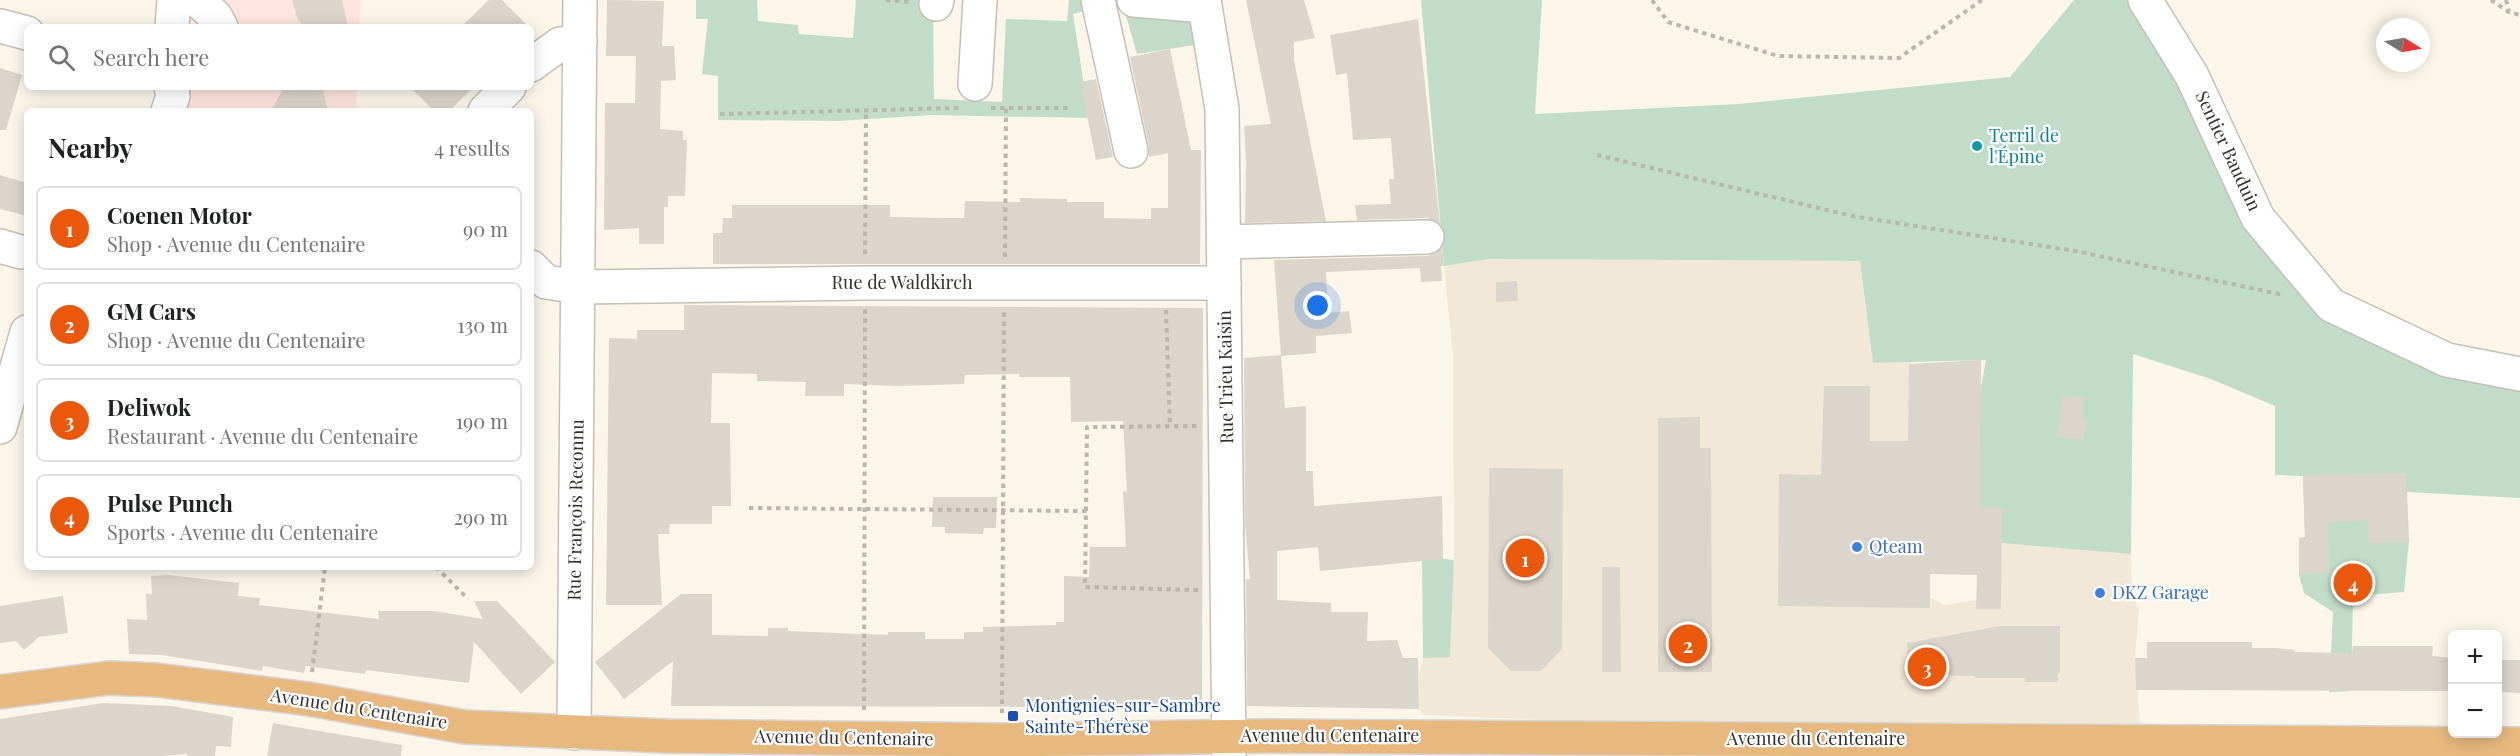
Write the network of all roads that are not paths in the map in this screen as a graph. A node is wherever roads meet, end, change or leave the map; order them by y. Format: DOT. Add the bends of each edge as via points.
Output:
graph roads {
  1 [pos="174,0"];
  2 [pos="198,0"];
  3 [pos="580,0"];
  4 [pos="980,0"];
  5 [pos="1098,0"];
  6 [pos="1134,0"];
  7 [pos="2145,0"];
  8 [pos="1205,3"];
  9 [pos="172,24"];
  10 [pos="219,24"];
  11 [pos="0,26"];
  12 [pos="24,32"];
  13 [pos="580,41"];
  14 [pos="534,63"];
  15 [pos="171,90"];
  16 [pos="506,90"];
  17 [pos="976,100"];
  18 [pos="169,108"];
  19 [pos="488,108"];
  20 [pos="1131,151"];
  21 [pos="1427,237"];
  22 [pos="1224,242"];
  23 [pos="534,270"];
  24 [pos="1224,283"];
  25 [pos="579,287"];
  26 [pos="24,343"];
  27 [pos="2520,374"];
  28 [pos="0,427"];
  29 [pos="0,692"];
  30 [pos="574,733"];
  31 [pos="2520,744"];
  32 [pos="1229,746"];
  1 -- 9 [label="street"];
  2 -- 10 [label="street"];
  3 -- 13 [label="street, Rue François Reconnu"];
  4 -- 17 [label="street"];
  5 -- 20 [label="street"];
  6 -- 8 [label="street"];
  7 -- 27 [label="street, Sentier Bauduin" via="2192,76 2258,218 2331,305 2447,360"];
  8 -- 22 [label="street, Rue Trieu Kaisin" via="1222,109"];
  11 -- 12 [label="street"];
  13 -- 14 [label="street" via="560,44"];
  13 -- 25 [label="street, Rue François Reconnu"];
  15 -- 18 [label="street"];
  16 -- 19 [label="street"];
  21 -- 22 [label="street"];
  22 -- 24 [label="street, Rue Trieu Kaisin"];
  23 -- 25 [label="street" via="546,282"];
  24 -- 25 [label="street, Rue de Waldkirch"];
  24 -- 32 [label="street, Rue Trieu Kaisin"];
  25 -- 30 [label="street, Rue François Reconnu"];
  26 -- 28 [label="street"];
  29 -- 30 [label="main road, Avenue du Centenaire" via="109,678 157,680 309,699 465,727"];
  30 -- 32 [label="main road, Avenue du Centenaire"];
  31 -- 32 [label="main road, Avenue du Centenaire"];
}
